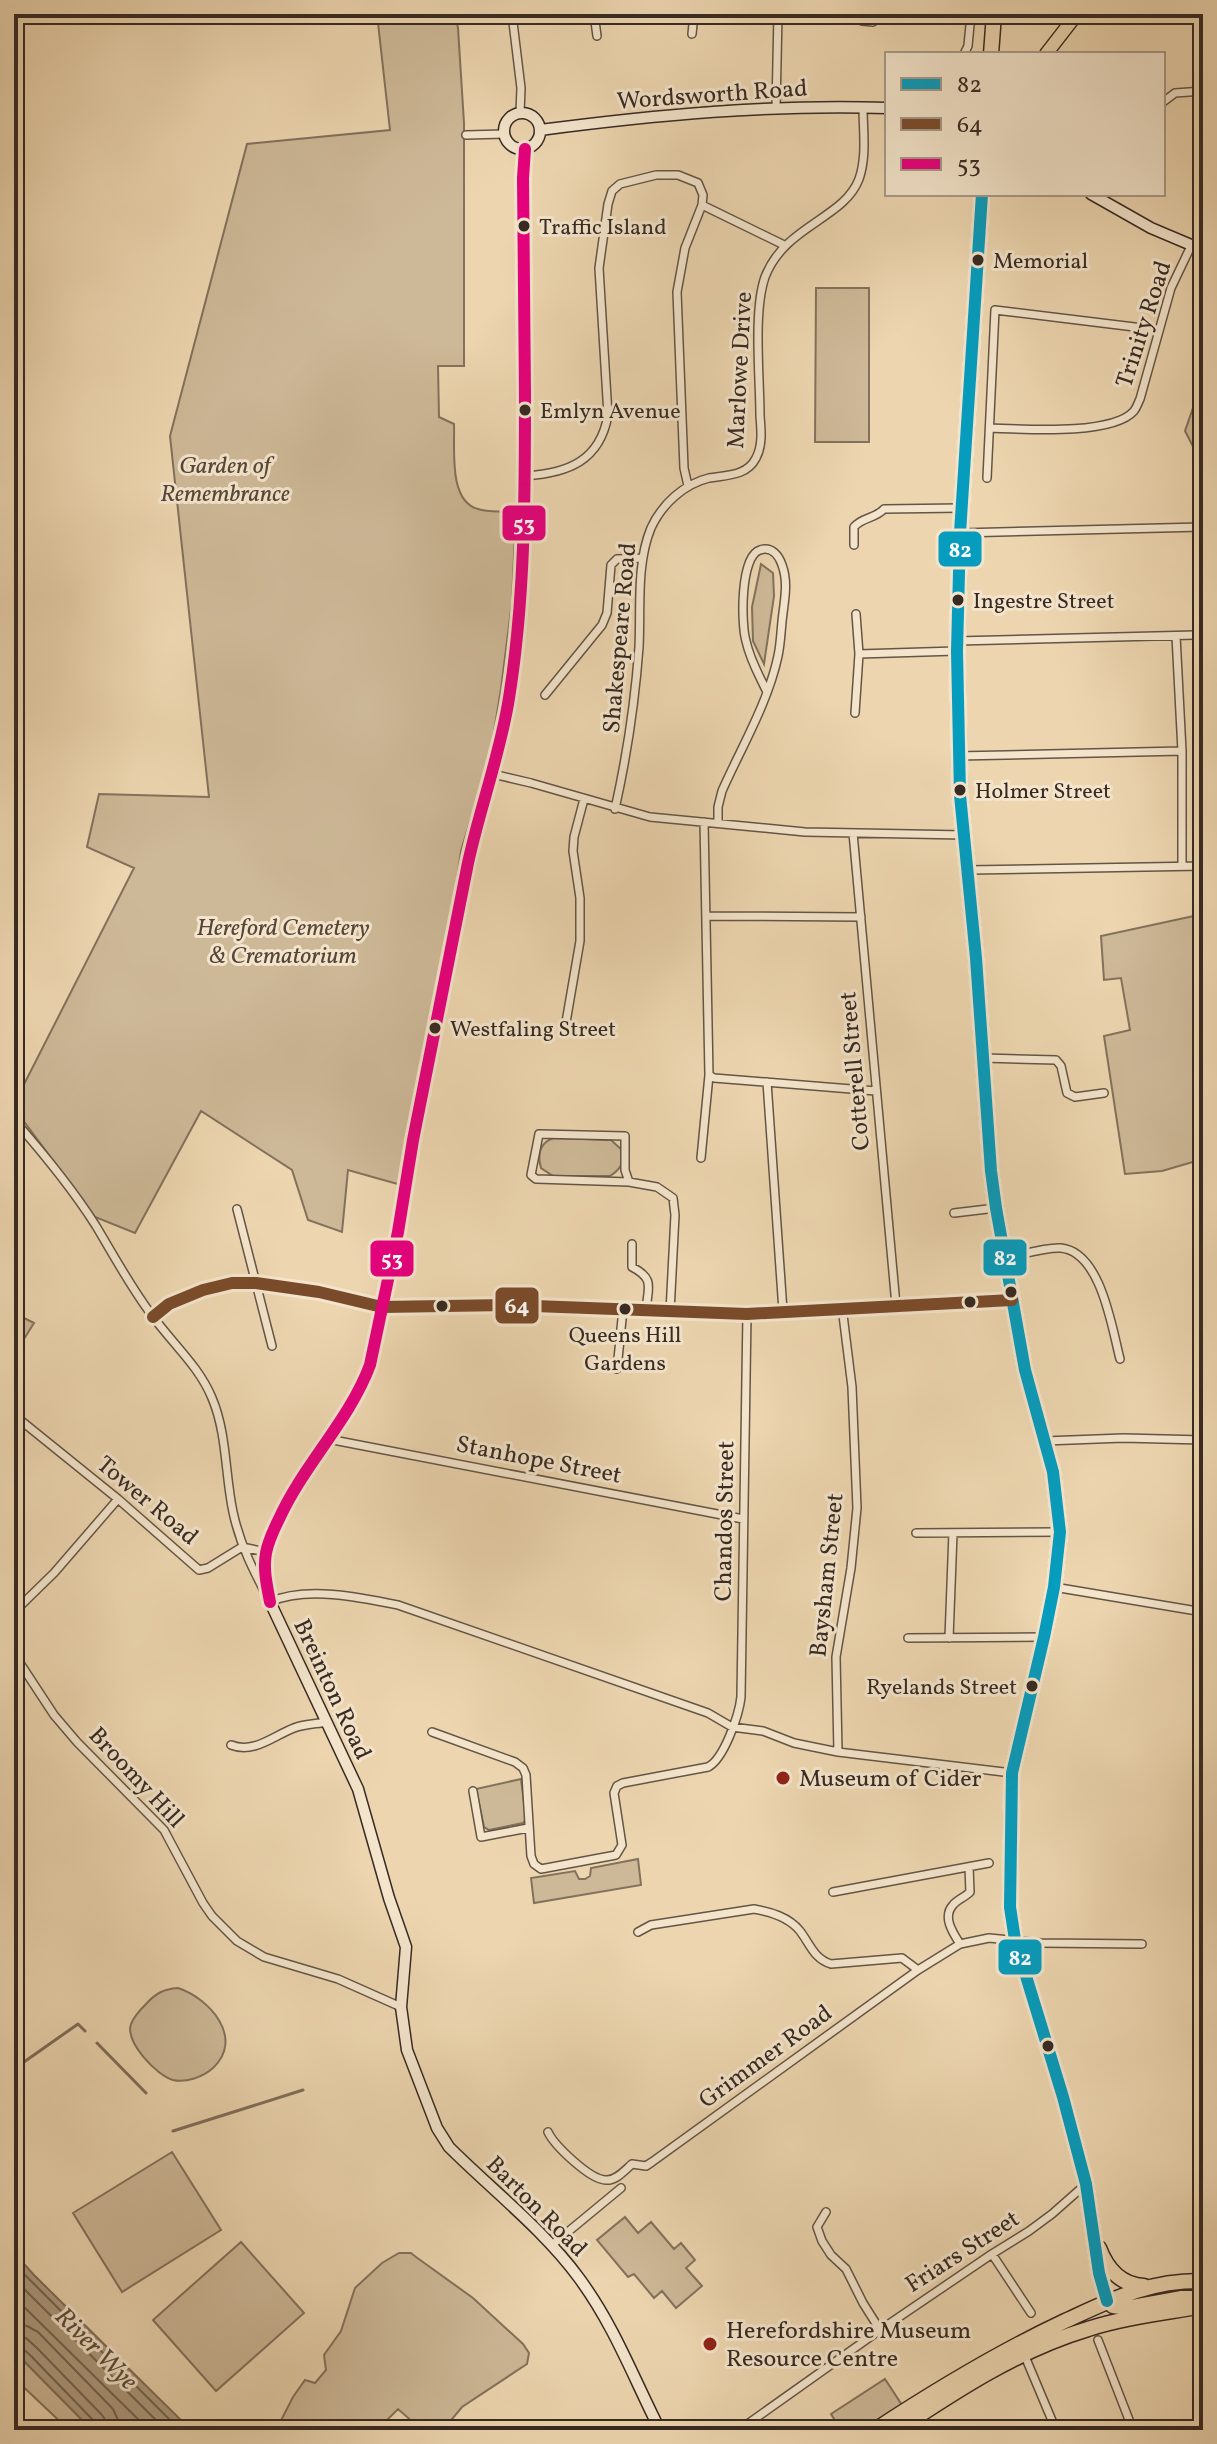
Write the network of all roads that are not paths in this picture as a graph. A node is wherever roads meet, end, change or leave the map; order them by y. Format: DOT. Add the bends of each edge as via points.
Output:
graph roads {
  1 [pos="512,14"];
  2 [pos="594,14"];
  3 [pos="694,14"];
  4 [pos="778,14"];
  5 [pos="856,14"];
  6 [pos="881,14"];
  7 [pos="971,14"];
  8 [pos="994,14"];
  9 [pos="1077,14"];
  10 [pos="692,34"];
  11 [pos="597,36"];
  12 [pos="965,52"];
  13 [pos="991,52"];
  14 [pos="1048,52"];
  15 [pos="1203,91"];
  16 [pos="1165,100"];
  17 [pos="863,107"];
  18 [pos="776,108"];
  19 [pos="885,108"];
  20 [pos="520,113"];
  21 [pos="540,130"];
  22 [pos="504,134"];
  23 [pos="466,135"];
  24 [pos="525,149"];
  25 [pos="982,196"];
  26 [pos="1099,196"];
  27 [pos="702,205"];
  28 [pos="784,245"];
  29 [pos="1191,246"];
  30 [pos="1203,250"];
  31 [pos="1159,330"];
  32 [pos="971,366"];
  33 [pos="993,368"];
  34 [pos="990,428"];
  35 [pos="526,476"];
  36 [pos="987,478"];
  37 [pos="688,486"];
  38 [pos="961,508"];
  39 [pos="1202,527"];
  40 [pos="960,533"];
  41 [pos="854,545"];
  42 [pos="643,558"];
  43 [pos="856,614"];
  44 [pos="1195,635"];
  45 [pos="1176,636"];
  46 [pos="957,646"];
  47 [pos="859,654"];
  48 [pos="767,692"];
  49 [pos="545,695"];
  50 [pos="855,713"];
  51 [pos="1182,751"];
  52 [pos="958,756"];
  53 [pos="493,774"];
  54 [pos="584,799"];
  55 [pos="615,809"];
  56 [pos="704,822"];
  57 [pos="718,823"];
  58 [pos="853,833"];
  59 [pos="964,835"];
  60 [pos="1182,866"];
  61 [pos="1203,866"];
  62 [pos="967,870"];
  63 [pos="706,916"];
  64 [pos="861,917"];
  65 [pos="565,1028"];
  66 [pos="983,1058"];
  67 [pos="709,1075"];
  68 [pos="767,1082"];
  69 [pos="876,1091"];
  70 [pos="1104,1093"];
  71 [pos="14,1120"];
  72 [pos="701,1158"];
  73 [pos="629,1182"];
  74 [pos="996,1208"];
  75 [pos="237,1209"];
  76 [pos="954,1213"];
  77 [pos="632,1244"];
  78 [pos="1005,1258"];
  79 [pos="256,1283"];
  80 [pos="1012,1300"];
  81 [pos="896,1305"];
  82 [pos="382,1307"];
  83 [pos="842,1307"];
  84 [pos="623,1309"];
  85 [pos="646,1310"];
  86 [pos="783,1311"];
  87 [pos="670,1312"];
  88 [pos="747,1314"];
  89 [pos="153,1317"];
  90 [pos="272,1346"];
  91 [pos="1120,1359"];
  92 [pos="617,1369"];
  93 [pos="14,1415"];
  94 [pos="328,1439"];
  95 [pos="1203,1440"];
  96 [pos="1045,1441"];
  97 [pos="118,1499"];
  98 [pos="743,1519"];
  99 [pos="1060,1532"];
  100 [pos="916,1533"];
  101 [pos="953,1533"];
  102 [pos="242,1547"];
  103 [pos="266,1552"];
  104 [pos="1054,1587"];
  105 [pos="270,1602"];
  106 [pos="14,1612"];
  107 [pos="1203,1612"];
  108 [pos="1044,1637"];
  109 [pos="908,1638"];
  110 [pos="949,1638"];
  111 [pos="14,1654"];
  112 [pos="327,1722"];
  113 [pos="732,1727"];
  114 [pos="432,1732"];
  115 [pos="231,1745"];
  116 [pos="838,1752"];
  117 [pos="1012,1773"];
  118 [pos="473,1791"];
  119 [pos="528,1828"];
  120 [pos="989,1863"];
  121 [pos="969,1867"];
  122 [pos="833,1892"];
  123 [pos="638,1932"];
  124 [pos="1015,1940"];
  125 [pos="960,1944"];
  126 [pos="1142,1944"];
  127 [pos="918,1970"];
  128 [pos="401,2007"];
  129 [pos="548,2132"];
  130 [pos="1086,2184"];
  131 [pos="621,2188"];
  132 [pos="826,2212"];
  133 [pos="806,2224"];
  134 [pos="817,2227"];
  135 [pos="1094,2232"];
  136 [pos="552,2245"];
  137 [pos="992,2254"];
  138 [pos="1203,2281"];
  139 [pos="1149,2286"];
  140 [pos="1203,2298"];
  141 [pos="1107,2301"];
  142 [pos="1203,2306"];
  143 [pos="1031,2313"];
  144 [pos="880,2330"];
  145 [pos="1098,2340"];
  146 [pos="1024,2354"];
  147 [pos="660,2430"];
  148 [pos="739,2430"];
  149 [pos="875,2430"];
  150 [pos="897,2430"];
  151 [pos="1056,2430"];
  152 [pos="1133,2430"];
  1 -- 20 [label="street"];
  2 -- 11 [label="street"];
  3 -- 10 [label="street"];
  4 -- 18 [label="street"];
  5 -- 6 [label="street" via="873,22"];
  7 -- 12 [label="street"];
  8 -- 13 [label="highway"];
  9 -- 14 [label="main road"];
  15 -- 16 [label="street" via="1175,93"];
  17 -- 18 [label="street, Wordsworth Road"];
  17 -- 19 [label="street, Wordsworth Road"];
  17 -- 28 [label="street, Marlowe Drive" via="858,182 846,200"];
  18 -- 21 [label="street, Wordsworth Road"];
  20 -- 21 [label="street" via="532,116"];
  20 -- 22 [label="street" via="507,120"];
  21 -- 24 [label="street" via="536,142"];
  22 -- 23 [label="street"];
  22 -- 24 [label="street" via="513,147"];
  24 -- 35 [label="street"];
  25 -- 32 [label="highway"];
  26 -- 29 [label="street"];
  27 -- 28 [label="street"];
  27 -- 35 [label="street" via="698,183 678,175 637,178 612,191 599,268 606,427 596,448 581,462 563,471"];
  27 -- 37 [label="street" via="685,248 677,292"];
  28 -- 37 [label="street, Marlowe Drive" via="764,280 759,304 761,435 756,460 733,475"];
  29 -- 30 [label="street"];
  29 -- 31 [label="street, Trinity Road"];
  31 -- 33 [label="street" via="995,310"];
  31 -- 34 [label="street, Trinity Road" via="1140,399 1122,419 1056,431"];
  32 -- 33 [label="street"];
  32 -- 38 [label="highway"];
  33 -- 34 [label="street"];
  34 -- 36 [label="street"];
  35 -- 53 [label="street" via="515,661"];
  37 -- 42 [label="street, Shakespeare Road" via="653,524"];
  38 -- 40 [label="highway"];
  38 -- 41 [label="street" via="884,509 854,527"];
  39 -- 40 [label="street"];
  40 -- 46 [label="highway"];
  42 -- 49 [label="street" via="617,559 611,565 602,625"];
  42 -- 55 [label="street, Shakespeare Road" via="631,729"];
  43 -- 47 [label="street"];
  44 -- 45 [label="street"];
  45 -- 46 [label="street"];
  45 -- 51 [label="street"];
  46 -- 47 [label="street"];
  46 -- 52 [label="highway"];
  47 -- 50 [label="street"];
  48 -- 48 [label="street" via="745,639 743,611 751,557 765,548 780,557 786,591 778,656"];
  48 -- 57 [label="street" via="722,791"];
  51 -- 52 [label="street"];
  51 -- 60 [label="street"];
  52 -- 59 [label="highway"];
  53 -- 54 [label="street"];
  53 -- 82 [label="street" via="474,833"];
  54 -- 55 [label="street"];
  54 -- 65 [label="street" via="573,851 580,941"];
  55 -- 56 [label="street"];
  56 -- 57 [label="street"];
  56 -- 63 [label="street"];
  57 -- 58 [label="street"];
  58 -- 59 [label="street"];
  58 -- 64 [label="street, Cotterell Street"];
  59 -- 62 [label="highway"];
  60 -- 61 [label="street"];
  60 -- 62 [label="street"];
  62 -- 66 [label="highway"];
  63 -- 64 [label="street"];
  63 -- 67 [label="street"];
  64 -- 69 [label="street, Cotterell Street"];
  66 -- 70 [label="street" via="1056,1060 1067,1093"];
  66 -- 74 [label="highway"];
  67 -- 68 [label="street"];
  67 -- 72 [label="street"];
  68 -- 69 [label="street"];
  68 -- 86 [label="street"];
  69 -- 81 [label="street, Cotterell Street"];
  71 -- 89 [label="street, Breinton Road" via="95,1225"];
  73 -- 73 [label="street" via="536,1179 531,1175 539,1134 625,1136"];
  73 -- 87 [label="street" via="657,1187 673,1198"];
  74 -- 76 [label="street"];
  74 -- 78 [label="highway"];
  75 -- 79 [label="street"];
  77 -- 85 [label="street" via="632,1267 648,1280"];
  78 -- 80 [label="highway"];
  78 -- 91 [label="street" via="1059,1248 1075,1252 1103,1292"];
  79 -- 82 [label="street"];
  79 -- 89 [label="street" via="203,1290"];
  79 -- 90 [label="street"];
  80 -- 81 [label="street"];
  80 -- 96 [label="highway"];
  81 -- 83 [label="street"];
  82 -- 84 [label="street"];
  82 -- 94 [label="street" via="363,1384"];
  83 -- 86 [label="street"];
  83 -- 116 [label="street, Baysham Street" via="852,1387 857,1508 836,1657"];
  84 -- 85 [label="street"];
  84 -- 92 [label="street"];
  85 -- 87 [label="street"];
  86 -- 88 [label="street"];
  87 -- 88 [label="street"];
  88 -- 98 [label="street, Chandos Street"];
  89 -- 102 [label="street, Breinton Road" via="201,1375 213,1398"];
  93 -- 97 [label="street, Tower Road"];
  94 -- 98 [label="street, Stanhope Street"];
  94 -- 103 [label="street" via="289,1498"];
  95 -- 96 [label="street"];
  96 -- 99 [label="highway"];
  97 -- 102 [label="street, Tower Road" via="199,1570"];
  97 -- 106 [label="street"];
  98 -- 113 [label="street, Chandos Street" via="741,1697"];
  99 -- 101 [label="street"];
  99 -- 104 [label="highway"];
  100 -- 101 [label="street"];
  101 -- 110 [label="street"];
  102 -- 103 [label="street"];
  102 -- 105 [label="street, Breinton Road"];
  103 -- 105 [label="street"];
  104 -- 107 [label="street"];
  104 -- 108 [label="highway"];
  105 -- 112 [label="street, Breinton Road"];
  105 -- 113 [label="street" via="302,1594 398,1605 708,1713"];
  108 -- 110 [label="street"];
  108 -- 117 [label="highway"];
  109 -- 110 [label="street"];
  111 -- 128 [label="street, Broomy Hill" via="54,1715 164,1830 203,1903 224,1929 264,1957 338,1979"];
  112 -- 115 [label="street" via="294,1728 242,1749"];
  112 -- 128 [label="street, Breinton Road" via="358,1789 406,1947"];
  113 -- 116 [label="street"];
  113 -- 119 [label="street, Chandos Street" via="714,1764 617,1786 622,1845 616,1855 541,1869 531,1856"];
  114 -- 119 [label="street" via="520,1765 526,1775"];
  116 -- 117 [label="street"];
  117 -- 124 [label="highway" via="1010,1907"];
  118 -- 119 [label="street" via="481,1837"];
  120 -- 121 [label="street"];
  121 -- 122 [label="street"];
  121 -- 125 [label="street" via="970,1892 948,1914"];
  123 -- 127 [label="street, Grimmer Road" via="651,1925 754,1909 793,1923 815,1955 831,1964 902,1958"];
  124 -- 125 [label="street, Grimmer Road"];
  124 -- 126 [label="street, Grimmer Road"];
  124 -- 130 [label="highway"];
  125 -- 127 [label="street, Grimmer Road"];
  127 -- 129 [label="street, Grimmer Road" via="646,2166 632,2164 617,2177 602,2180 553,2142"];
  128 -- 136 [label="street, Barton Road" via="407,2050 443,2138"];
  130 -- 135 [label="highway"];
  130 -- 137 [label="street, Friars Street"];
  131 -- 136 [label="street"];
  132 -- 134 [label="street"];
  133 -- 134 [label="street"];
  134 -- 144 [label="street"];
  135 -- 139 [label="highway" via="1119,2278"];
  135 -- 141 [label="highway"];
  136 -- 147 [label="street, Barton Road" via="614,2331"];
  137 -- 143 [label="street"];
  137 -- 144 [label="street, Friars Street"];
  138 -- 139 [label="highway"];
  139 -- 141 [label="highway"];
  140 -- 141 [label="highway" via="1127,2308"];
  141 -- 149 [label="highway" via="989,2358"];
  142 -- 146 [label="highway" via="1089,2328"];
  144 -- 148 [label="street, Friars Street"];
  145 -- 152 [label="street"];
  146 -- 150 [label="highway"];
  146 -- 151 [label="street"];
}
